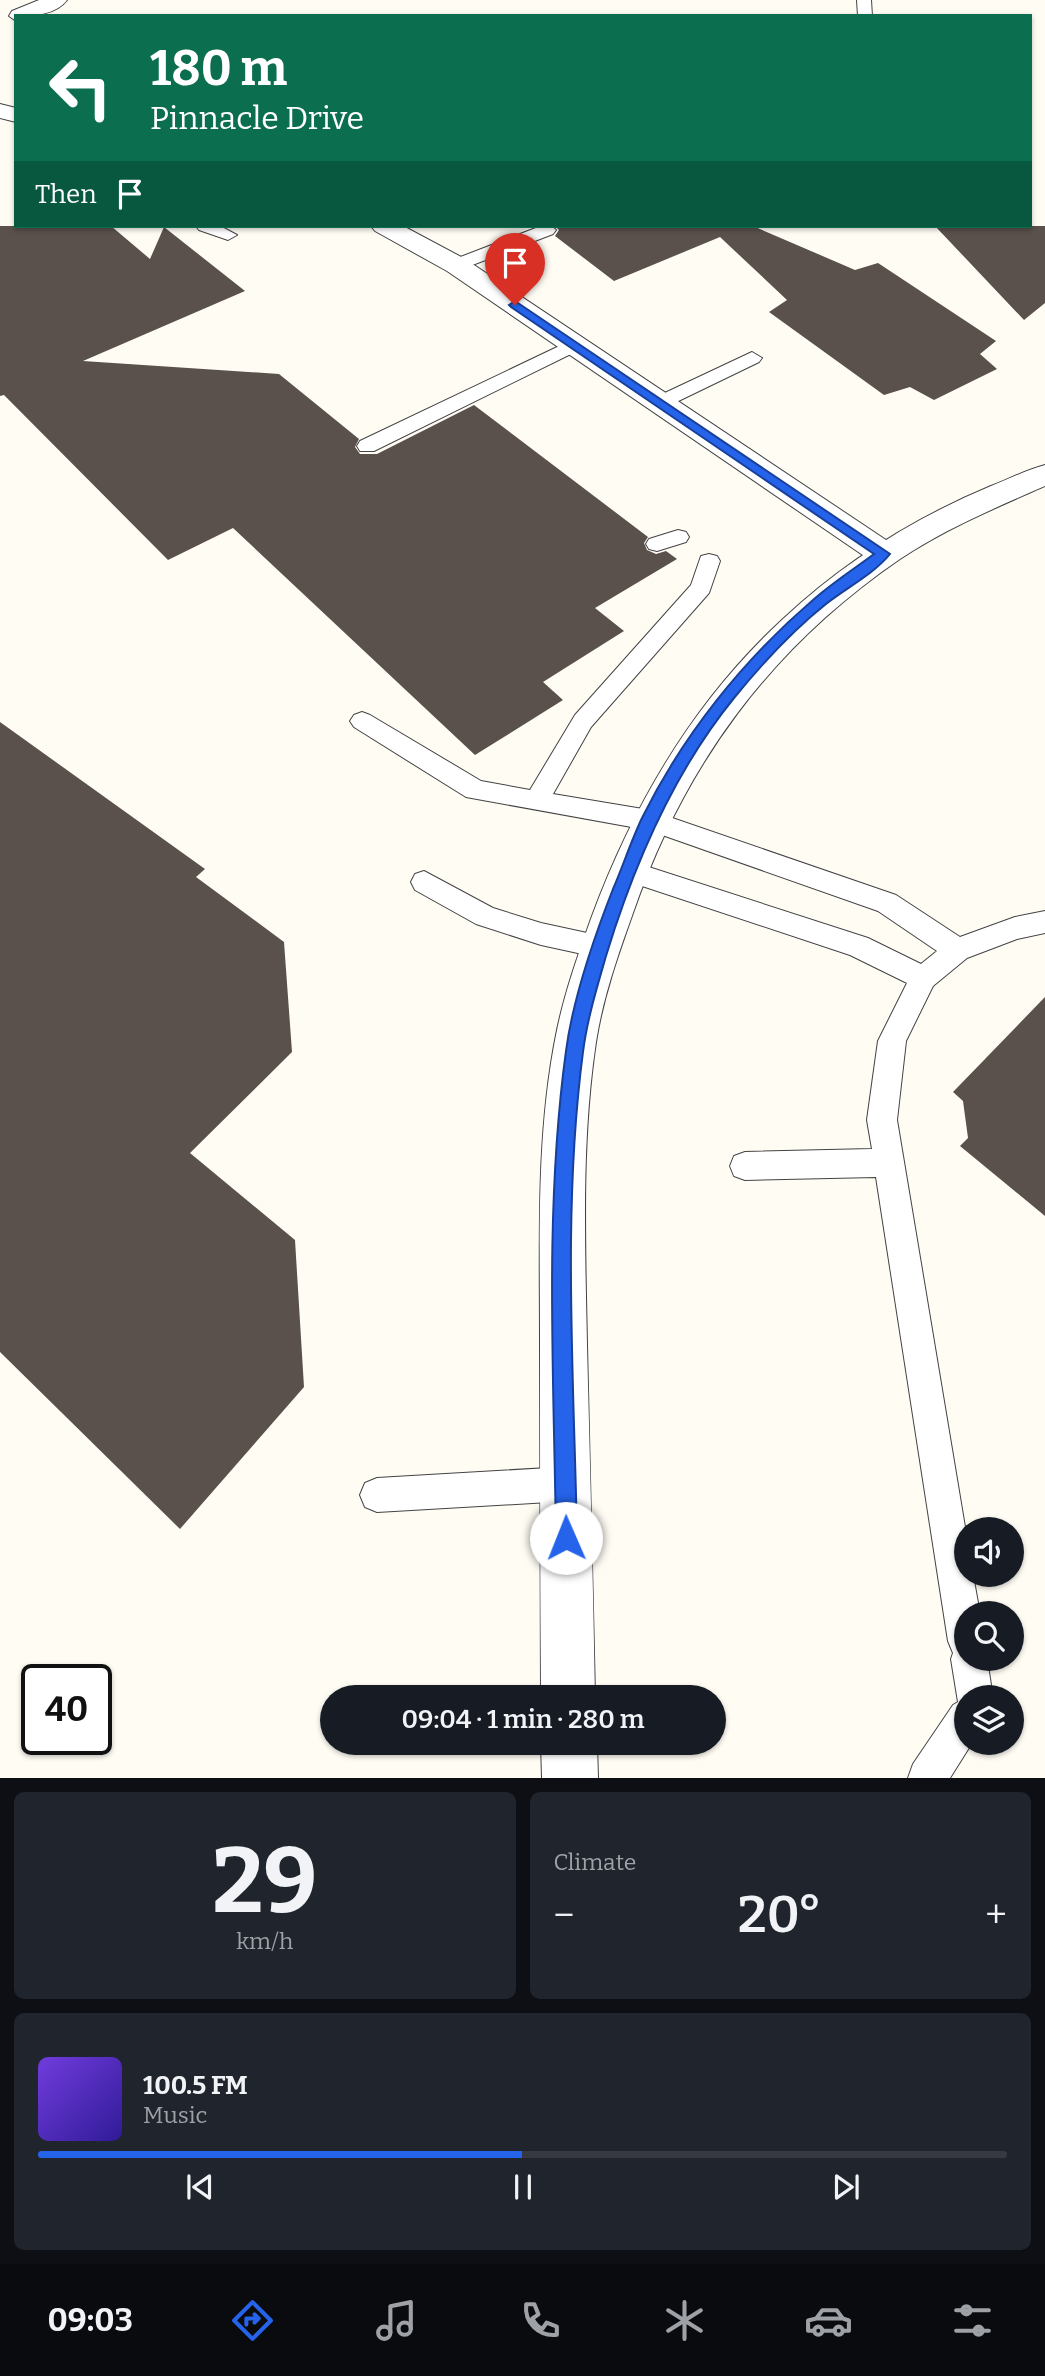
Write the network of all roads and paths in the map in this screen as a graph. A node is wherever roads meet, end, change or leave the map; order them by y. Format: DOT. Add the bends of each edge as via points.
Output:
graph roads {
  1 [pos="57,0"];
  2 [pos="25,14"];
  3 [pos="210,228"];
  4 [pos="388,228"];
  5 [pos="547,230"];
  6 [pos="228,235"];
  7 [pos="456,265"];
  8 [pos="574,345"];
  9 [pos="752,358"];
  10 [pos="659,403"];
  11 [pos="431,421"];
  12 [pos="367,446"];
  13 [pos="1045,475"];
  14 [pos="678,537"];
  15 [pos="657,544"];
  16 [pos="884,554"];
  17 [pos="709,561"];
  18 [pos="362,721"];
  19 [pos="536,801"];
  20 [pos="649,820"];
  21 [pos="627,870"];
  22 [pos="424,882"];
  23 [pos="1045,922"];
  24 [pos="601,947"];
  25 [pos="957,950"];
  26 [pos="923,978"];
  27 [pos="887,1163"];
  28 [pos="745,1166"];
  29 [pos="566,1485"];
  30 [pos="377,1495"];
  31 [pos="959,1601"];
  32 [pos="568,1685"];
  33 [pos="954,1736"];
  34 [pos="927,1777"];
  1 -- 2 [label="street"];
  3 -- 6 [label="lane"];
  4 -- 7 [label="street"];
  5 -- 7 [label="lane"];
  7 -- 8 [label="street"];
  8 -- 10 [label="street"];
  8 -- 11 [label="lane"];
  9 -- 10 [label="lane"];
  10 -- 16 [label="street"];
  11 -- 12 [label="lane"];
  13 -- 16 [label="street" via="948,517"];
  14 -- 15 [label="lane"];
  16 -- 20 [label="street" via="819,602 729,695 686,754"];
  17 -- 19 [label="lane" via="701,588 583,721"];
  18 -- 19 [label="lane" via="475,790"];
  19 -- 20 [label="lane"];
  20 -- 21 [label="street"];
  20 -- 25 [label="lane" via="887,903"];
  21 -- 24 [label="street"];
  21 -- 26 [label="lane" via="858,946"];
  22 -- 24 [label="lane" via="485,916"];
  23 -- 25 [label="lane"];
  24 -- 29 [label="street" via="574,1050 562,1205"];
  25 -- 26 [label="lane"];
  26 -- 27 [label="lane" via="892,1041 882,1120"];
  27 -- 28 [label="lane"];
  27 -- 31 [label="lane"];
  29 -- 30 [label="lane"];
  29 -- 32 [label="street"];
  33 -- 34 [label="lane"];
}
